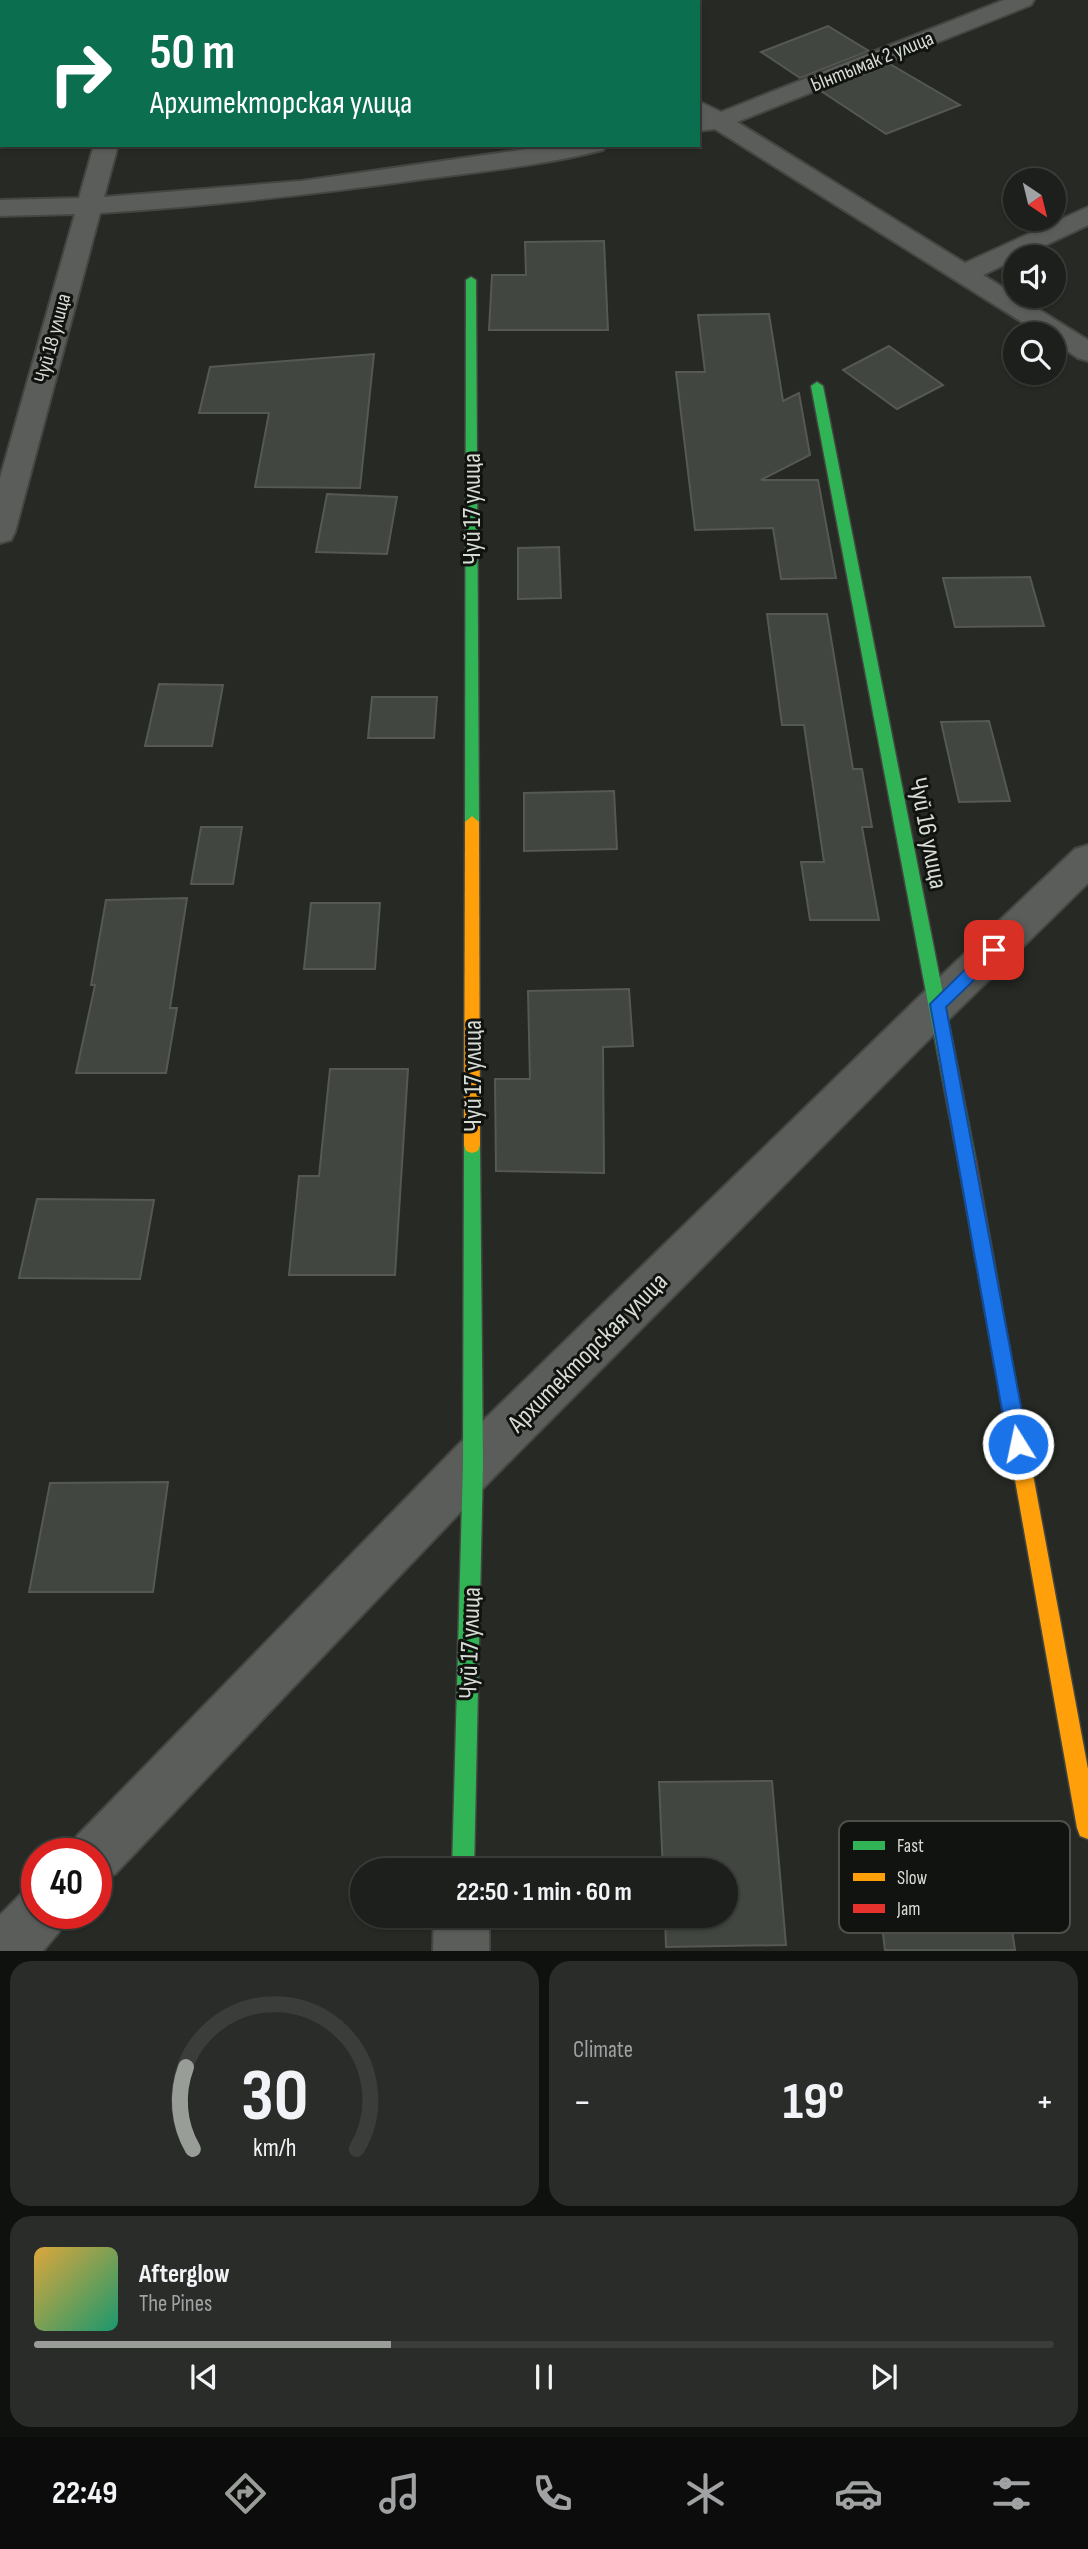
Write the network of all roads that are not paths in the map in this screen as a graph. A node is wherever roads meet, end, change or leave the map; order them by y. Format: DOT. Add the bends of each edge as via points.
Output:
graph roads {
  1 [pos="1023,0"];
  2 [pos="705,118"];
  3 [pos="105,147"];
  4 [pos="585,147"];
  5 [pos="0,208"];
  6 [pos="87,208"];
  7 [pos="1088,215"];
  8 [pos="963,274"];
  9 [pos="471,280"];
  10 [pos="1088,352"];
  11 [pos="817,386"];
  12 [pos="0,532"];
  13 [pos="1088,860"];
  14 [pos="938,1004"];
  15 [pos="473,1464"];
  16 [pos="1088,1828"];
  17 [pos="112,1838"];
  18 [pos="463,1858"];
  19 [pos="461,1928"];
  20 [pos="25,1929"];
  21 [pos="4,1951"];
  22 [pos="461,1951"];
  1 -- 2 [label="street, Ынтымак 2 улица"];
  2 -- 8 [label="street"];
  3 -- 6 [label="street, Чуй 18 улица"];
  4 -- 6 [label="street" via="295,190"];
  5 -- 6 [label="street"];
  6 -- 12 [label="street, Чуй 18 улица"];
  7 -- 8 [label="street"];
  8 -- 10 [label="street"];
  9 -- 15 [label="street, Чуй 17 улица"];
  11 -- 14 [label="street, Чуй 16 улица"];
  13 -- 14 [label="street, Архитекторская улица"];
  14 -- 15 [label="street, Архитекторская улица"];
  14 -- 16 [label="street, Чуй 16 улица"];
  15 -- 17 [label="street, Архитекторская улица"];
  15 -- 18 [label="street, Чуй 17 улица"];
  19 -- 22 [label="street"];
  20 -- 21 [label="street"];
}
